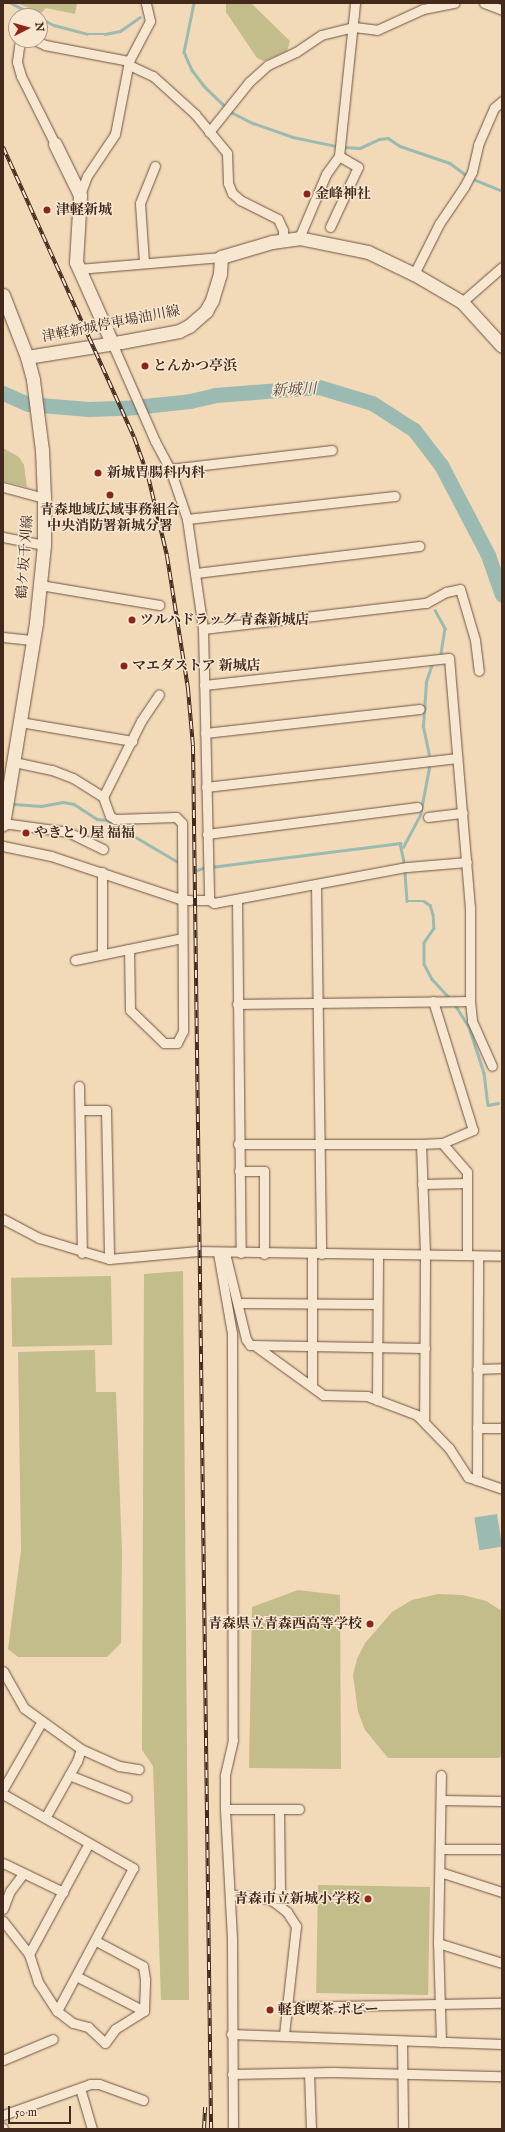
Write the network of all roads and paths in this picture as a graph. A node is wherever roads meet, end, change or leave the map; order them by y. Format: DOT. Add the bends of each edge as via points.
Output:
graph roads {
  1 [pos="146,3"];
  2 [pos="355,3"];
  3 [pos="454,3"];
  4 [pos="484,3"];
  5 [pos="502,10"];
  6 [pos="354,27"];
  7 [pos="48,47"];
  8 [pos="19,48"];
  9 [pos="129,63"];
  10 [pos="502,101"];
  11 [pos="209,132"];
  12 [pos="55,144"];
  13 [pos="339,156"];
  14 [pos="155,166"];
  15 [pos="80,196"];
  16 [pos="330,227"];
  17 [pos="299,238"];
  18 [pos="284,240"];
  19 [pos="221,257"];
  20 [pos="144,262"];
  21 [pos="502,267"];
  22 [pos="78,269"];
  23 [pos="414,274"];
  24 [pos="3,295"];
  25 [pos="462,302"];
  26 [pos="112,344"];
  27 [pos="502,346"];
  28 [pos="28,357"];
  29 [pos="332,450"];
  30 [pos="170,469"];
  31 [pos="3,487"];
  32 [pos="395,496"];
  33 [pos="44,498"];
  34 [pos="187,519"];
  35 [pos="3,538"];
  36 [pos="44,545"];
  37 [pos="419,546"];
  38 [pos="196,573"];
  39 [pos="40,585"];
  40 [pos="159,606"];
  41 [pos="203,628"];
  42 [pos="3,637"];
  43 [pos="34,640"];
  44 [pos="479,671"];
  45 [pos="204,686"];
  46 [pos="159,694"];
  47 [pos="420,709"];
  48 [pos="20,722"];
  49 [pos="205,733"];
  50 [pos="132,741"];
  51 [pos="457,758"];
  52 [pos="14,762"];
  53 [pos="206,787"];
  54 [pos="103,797"];
  55 [pos="417,807"];
  56 [pos="4,810"];
  57 [pos="463,813"];
  58 [pos="428,817"];
  59 [pos="3,824"];
  60 [pos="207,834"];
  61 [pos="3,846"];
  62 [pos="103,849"];
  63 [pos="467,862"];
  64 [pos="102,872"];
  65 [pos="316,884"];
  66 [pos="237,899"];
  67 [pos="190,900"];
  68 [pos="209,900"];
  69 [pos="182,938"];
  70 [pos="129,949"];
  71 [pos="102,954"];
  72 [pos="75,960"];
  73 [pos="470,1000"];
  74 [pos="433,1001"];
  75 [pos="317,1003"];
  76 [pos="237,1004"];
  77 [pos="492,1066"];
  78 [pos="79,1086"];
  79 [pos="80,1110"];
  80 [pos="442,1143"];
  81 [pos="238,1144"];
  82 [pos="319,1144"];
  83 [pos="421,1144"];
  84 [pos="239,1171"];
  85 [pos="467,1183"];
  86 [pos="422,1184"];
  87 [pos="3,1219"];
  88 [pos="82,1253"];
  89 [pos="222,1253"];
  90 [pos="240,1253"];
  91 [pos="264,1254"];
  92 [pos="316,1254"];
  93 [pos="378,1254"];
  94 [pos="425,1255"];
  95 [pos="467,1255"];
  96 [pos="478,1256"];
  97 [pos="502,1256"];
  98 [pos="109,1259"];
  99 [pos="238,1303"];
  100 [pos="312,1304"];
  101 [pos="376,1304"];
  102 [pos="256,1347"];
  103 [pos="312,1347"];
  104 [pos="377,1348"];
  105 [pos="425,1348"];
  106 [pos="502,1368"];
  107 [pos="477,1369"];
  108 [pos="312,1386"];
  109 [pos="376,1400"];
  110 [pos="424,1420"];
  111 [pos="477,1428"];
  112 [pos="502,1428"];
  113 [pos="477,1480"];
  114 [pos="502,1489"];
  115 [pos="3,1671"];
  116 [pos="5,1684"];
  117 [pos="41,1723"];
  118 [pos="80,1749"];
  119 [pos="139,1769"];
  120 [pos="69,1775"];
  121 [pos="441,1775"];
  122 [pos="3,1789"];
  123 [pos="3,1794"];
  124 [pos="127,1798"];
  125 [pos="441,1800"];
  126 [pos="502,1801"];
  127 [pos="225,1809"];
  128 [pos="279,1809"];
  129 [pos="299,1809"];
  130 [pos="45,1818"];
  131 [pos="89,1843"];
  132 [pos="440,1849"];
  133 [pos="502,1849"];
  134 [pos="3,1863"];
  135 [pos="440,1872"];
  136 [pos="23,1874"];
  137 [pos="63,1892"];
  138 [pos="502,1892"];
  139 [pos="230,1895"];
  140 [pos="273,1902"];
  141 [pos="3,1909"];
  142 [pos="3,1922"];
  143 [pos="96,1941"];
  144 [pos="438,1943"];
  145 [pos="29,1954"];
  146 [pos="502,1963"];
  147 [pos="76,1976"];
  148 [pos="502,2003"];
  149 [pos="440,2004"];
  150 [pos="285,2007"];
  151 [pos="57,2011"];
  152 [pos="144,2011"];
  153 [pos="232,2034"];
  154 [pos="284,2034"];
  155 [pos="53,2039"];
  156 [pos="402,2041"];
  157 [pos="441,2042"];
  158 [pos="502,2044"];
  159 [pos="3,2060"];
  160 [pos="309,2073"];
  161 [pos="232,2074"];
  162 [pos="402,2074"];
  163 [pos="502,2076"];
  164 [pos="80,2088"];
  165 [pos="143,2100"];
  166 [pos="3,2115"];
  167 [pos="92,2129"];
  168 [pos="233,2129"];
  169 [pos="310,2129"];
  170 [pos="403,2129"];
  1 -- 9 [label="street" via="150,12 148,30"];
  2 -- 6 [label="street"];
  3 -- 6 [label="street" via="423,9 377,30"];
  4 -- 5 [label="street"];
  6 -- 11 [label="street" via="321,35 296,52 268,65 249,82"];
  6 -- 13 [label="street"];
  7 -- 9 [label="street"];
  8 -- 12 [label="street" via="17,62 21,76"];
  9 -- 11 [label="street" via="153,76 174,94"];
  9 -- 15 [label="street" via="115,134 88,176"];
  10 -- 23 [label="street" via="494,108 480,138 472,172 439,224"];
  11 -- 18 [label="street" via="227,153 228,183 232,193 240,200 278,219"];
  12 -- 15 [label="main road"];
  13 -- 16 [label="street" via="358,167"];
  13 -- 17 [label="street" via="326,174"];
  14 -- 20 [label="street" via="140,203"];
  15 -- 22 [label="main road" via="80,224 75,249"];
  17 -- 18 [label="main road"];
  17 -- 23 [label="main road" via="368,252"];
  18 -- 19 [label="main road"];
  19 -- 20 [label="street"];
  19 -- 26 [label="main road, 津軽新城停車場油川線" via="220,274 212,300 199,319 179,330"];
  20 -- 22 [label="street"];
  21 -- 25 [label="street"];
  22 -- 26 [label="main road"];
  23 -- 25 [label="main road"];
  24 -- 28 [label="main road, 鶴ケ坂千刈線"];
  25 -- 27 [label="main road"];
  26 -- 28 [label="main road, 津軽新城停車場油川線"];
  26 -- 30 [label="street"];
  28 -- 33 [label="main road, 鶴ケ坂千刈線" via="42,450"];
  29 -- 30 [label="street"];
  30 -- 34 [label="street"];
  31 -- 33 [label="street"];
  32 -- 34 [label="street"];
  33 -- 36 [label="main road, 鶴ケ坂千刈線"];
  34 -- 38 [label="street"];
  35 -- 36 [label="street"];
  36 -- 39 [label="main road, 鶴ケ坂千刈線"];
  37 -- 38 [label="street"];
  38 -- 41 [label="street"];
  39 -- 40 [label="street"];
  39 -- 43 [label="main road, 鶴ケ坂千刈線"];
  41 -- 44 [label="street" via="426,603 446,592 460,590 475,640"];
  41 -- 45 [label="street"];
  42 -- 43 [label="street"];
  43 -- 48 [label="main road, 鶴ケ坂千刈線"];
  45 -- 49 [label="street"];
  45 -- 51 [label="street" via="449,658"];
  46 -- 50 [label="street" via="140,721"];
  47 -- 49 [label="street"];
  48 -- 50 [label="street"];
  48 -- 52 [label="main road, 鶴ケ坂千刈線"];
  49 -- 53 [label="street"];
  50 -- 54 [label="street"];
  51 -- 53 [label="street"];
  51 -- 57 [label="street"];
  52 -- 54 [label="street" via="66,776"];
  52 -- 56 [label="main road, 鶴ケ坂千刈線"];
  53 -- 60 [label="street"];
  54 -- 67 [label="street" via="110,816 115,819 176,817 182,823"];
  55 -- 60 [label="street"];
  56 -- 59 [label="main road, 鶴ケ坂千刈線"];
  57 -- 58 [label="street"];
  57 -- 63 [label="street"];
  59 -- 62 [label="street" via="68,832"];
  60 -- 68 [label="street"];
  61 -- 64 [label="street" via="51,856"];
  63 -- 65 [label="street" via="407,867"];
  63 -- 73 [label="street"];
  64 -- 67 [label="street"];
  64 -- 71 [label="street"];
  65 -- 66 [label="street"];
  65 -- 75 [label="street"];
  66 -- 68 [label="street" via="214,903"];
  66 -- 76 [label="street"];
  67 -- 68 [label="street"];
  67 -- 69 [label="street"];
  69 -- 70 [label="street"];
  69 -- 70 [label="street" via="182,1031 177,1043 164,1043 130,1010"];
  70 -- 71 [label="street"];
  71 -- 72 [label="street"];
  73 -- 74 [label="street"];
  73 -- 77 [label="street" via="472,1021"];
  74 -- 75 [label="street"];
  74 -- 80 [label="street" via="473,1130"];
  75 -- 76 [label="street"];
  75 -- 82 [label="street"];
  76 -- 81 [label="street"];
  78 -- 79 [label="street"];
  79 -- 88 [label="street"];
  79 -- 98 [label="street" via="106,1110"];
  80 -- 83 [label="street"];
  80 -- 85 [label="street" via="467,1172"];
  81 -- 82 [label="street"];
  81 -- 84 [label="street"];
  82 -- 83 [label="street"];
  82 -- 92 [label="street"];
  83 -- 86 [label="street"];
  84 -- 90 [label="street"];
  84 -- 91 [label="street" via="264,1171"];
  85 -- 86 [label="street"];
  85 -- 95 [label="street"];
  86 -- 94 [label="street"];
  87 -- 88 [label="street" via="39,1238"];
  88 -- 98 [label="street"];
  89 -- 90 [label="street"];
  89 -- 98 [label="street" via="185,1251"];
  89 -- 99 [label="street"];
  89 -- 127 [label="street" via="232,1333 233,1740 225,1776"];
  90 -- 91 [label="street"];
  91 -- 92 [label="street"];
  92 -- 93 [label="street"];
  92 -- 100 [label="street"];
  93 -- 94 [label="street"];
  93 -- 101 [label="street"];
  94 -- 95 [label="street"];
  94 -- 105 [label="street"];
  95 -- 96 [label="street"];
  96 -- 97 [label="street"];
  96 -- 107 [label="street"];
  99 -- 100 [label="street"];
  99 -- 102 [label="street" via="246,1339 250,1345"];
  100 -- 101 [label="street"];
  100 -- 103 [label="street"];
  101 -- 104 [label="street"];
  102 -- 103 [label="street"];
  102 -- 108 [label="street"];
  103 -- 104 [label="street"];
  103 -- 108 [label="street"];
  104 -- 105 [label="street"];
  104 -- 109 [label="street"];
  105 -- 110 [label="street"];
  106 -- 107 [label="street"];
  107 -- 111 [label="street"];
  108 -- 109 [label="street" via="323,1394 368,1396"];
  109 -- 110 [label="street"];
  110 -- 113 [label="street" via="449,1448 468,1477"];
  111 -- 112 [label="street"];
  111 -- 113 [label="street"];
  113 -- 114 [label="street"];
  115 -- 116 [label="street"];
  116 -- 117 [label="street" via="24,1708"];
  117 -- 118 [label="street"];
  117 -- 122 [label="street"];
  118 -- 119 [label="street" via="119,1766"];
  118 -- 120 [label="street"];
  120 -- 124 [label="street"];
  120 -- 130 [label="street"];
  121 -- 125 [label="street"];
  123 -- 130 [label="street"];
  125 -- 126 [label="street"];
  125 -- 132 [label="street"];
  127 -- 128 [label="street"];
  127 -- 139 [label="street"];
  128 -- 129 [label="street"];
  128 -- 140 [label="street" via="280,1889"];
  130 -- 131 [label="street"];
  131 -- 137 [label="street"];
  131 -- 143 [label="street" via="134,1868"];
  132 -- 133 [label="street"];
  132 -- 135 [label="street"];
  134 -- 136 [label="street"];
  135 -- 138 [label="street"];
  135 -- 144 [label="street"];
  136 -- 137 [label="street"];
  136 -- 141 [label="street" via="10,1891"];
  137 -- 145 [label="street"];
  139 -- 140 [label="street" via="266,1898"];
  139 -- 153 [label="street"];
  140 -- 150 [label="street" via="287,1912 296,1926 292,1975"];
  142 -- 145 [label="street"];
  143 -- 147 [label="street"];
  143 -- 152 [label="street" via="143,1966"];
  144 -- 146 [label="street"];
  144 -- 149 [label="street"];
  145 -- 151 [label="street" via="38,1982"];
  147 -- 151 [label="street"];
  147 -- 152 [label="street"];
  148 -- 149 [label="street"];
  149 -- 150 [label="street"];
  149 -- 157 [label="street"];
  150 -- 154 [label="street"];
  151 -- 152 [label="street" via="73,2023 88,2027 104,2043 115,2029"];
  153 -- 154 [label="street"];
  153 -- 161 [label="street"];
  154 -- 156 [label="street" via="320,2039"];
  155 -- 159 [label="street"];
  156 -- 157 [label="street"];
  156 -- 162 [label="street"];
  157 -- 158 [label="street"];
  160 -- 161 [label="street"];
  160 -- 162 [label="street"];
  160 -- 169 [label="street"];
  161 -- 168 [label="street"];
  162 -- 163 [label="street"];
  162 -- 170 [label="street"];
  164 -- 165 [label="street" via="99,2084"];
  164 -- 166 [label="street"];
  164 -- 167 [label="street"];
}
